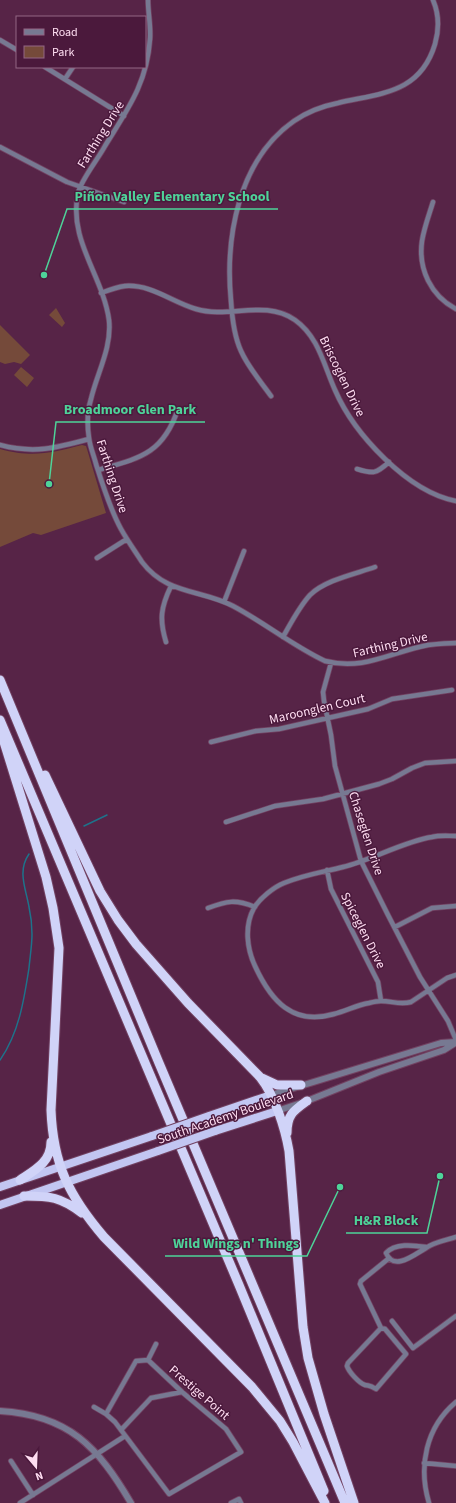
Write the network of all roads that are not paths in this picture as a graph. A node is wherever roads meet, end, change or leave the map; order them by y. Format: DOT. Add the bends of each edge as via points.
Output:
graph roads {
  1 [pos="148,0"];
  2 [pos="433,0"];
  3 [pos="0,40"];
  4 [pos="16,49"];
  5 [pos="146,67"];
  6 [pos="47,68"];
  7 [pos="71,68"];
  8 [pos="146,68"];
  9 [pos="65,79"];
  10 [pos="124,116"];
  11 [pos="0,147"];
  12 [pos="80,188"];
  13 [pos="124,202"];
  14 [pos="433,202"];
  15 [pos="101,293"];
  16 [pos="456,309"];
  17 [pos="232,312"];
  18 [pos="271,396"];
  19 [pos="178,409"];
  20 [pos="89,439"];
  21 [pos="0,445"];
  22 [pos="388,462"];
  23 [pos="357,469"];
  24 [pos="98,470"];
  25 [pos="456,501"];
  26 [pos="127,539"];
  27 [pos="244,551"];
  28 [pos="97,558"];
  29 [pos="375,567"];
  30 [pos="171,586"];
  31 [pos="224,602"];
  32 [pos="283,636"];
  33 [pos="166,642"];
  34 [pos="456,643"];
  35 [pos="331,663"];
  36 [pos="0,680"];
  37 [pos="452,690"];
  38 [pos="13,711"];
  39 [pos="326,718"];
  40 [pos="0,720"];
  41 [pos="0,729"];
  42 [pos="211,742"];
  43 [pos="456,762"];
  44 [pos="342,794"];
  45 [pos="226,822"];
  46 [pos="456,836"];
  47 [pos="361,861"];
  48 [pos="327,870"];
  49 [pos="456,906"];
  50 [pos="255,907"];
  51 [pos="208,908"];
  52 [pos="395,927"];
  53 [pos="456,975"];
  54 [pos="429,990"];
  55 [pos="380,1001"];
  56 [pos="456,1042"];
  57 [pos="260,1077"];
  58 [pos="301,1085"];
  59 [pos="271,1095"];
  60 [pos="306,1101"];
  61 [pos="277,1111"];
  62 [pos="51,1131"];
  63 [pos="286,1136"];
  64 [pos="60,1167"];
  65 [pos="20,1180"];
  66 [pos="67,1182"];
  67 [pos="0,1187"];
  68 [pos="24,1196"];
  69 [pos="0,1205"];
  70 [pos="86,1216"];
  71 [pos="456,1237"];
  72 [pos="426,1248"];
  73 [pos="388,1259"];
  74 [pos="456,1316"];
  75 [pos="392,1321"];
  76 [pos="381,1328"];
  77 [pos="156,1344"];
  78 [pos="148,1360"];
  79 [pos="182,1392"];
  80 [pos="456,1402"];
  81 [pos="94,1407"];
  82 [pos="0,1411"];
  83 [pos="106,1414"];
  84 [pos="121,1430"];
  85 [pos="125,1436"];
  86 [pos="97,1453"];
  87 [pos="11,1461"];
  88 [pos="424,1463"];
  89 [pos="456,1466"];
  90 [pos="33,1495"];
  91 [pos="20,1503"];
  92 [pos="131,1503"];
  93 [pos="231,1503"];
  94 [pos="241,1503"];
  95 [pos="325,1503"];
  96 [pos="329,1503"];
  97 [pos="345,1503"];
  98 [pos="354,1503"];
  99 [pos="429,1503"];
  1 -- 5 [label="street, Farthing Drive" via="150,38"];
  2 -- 17 [label="street" via="437,15 436,40 424,66 410,80 385,93 337,103 309,113 285,128 264,152 250,175 236,212 229,274"];
  3 -- 4 [label="street"];
  6 -- 9 [label="street"];
  7 -- 9 [label="street"];
  8 -- 10 [label="street, Farthing Drive" via="143,79"];
  9 -- 10 [label="street"];
  10 -- 12 [label="street, Farthing Drive"];
  11 -- 12 [label="street"];
  12 -- 13 [label="street"];
  12 -- 15 [label="street, Farthing Drive" via="76,207 78,231"];
  14 -- 16 [label="street" via="422,241 423,266 433,290"];
  15 -- 17 [label="street, Briscoglen Drive" via="122,287 138,287 196,309"];
  15 -- 20 [label="street, Farthing Drive" via="109,320 109,336 89,408"];
  17 -- 18 [label="street" via="241,350"];
  17 -- 22 [label="street, Briscoglen Drive" via="270,310 294,320 306,330 317,345 345,409 364,437"];
  19 -- 24 [label="street" via="165,437 151,451 136,459"];
  20 -- 21 [label="street" via="39,450 21,450"];
  20 -- 24 [label="street, Farthing Drive"];
  22 -- 23 [label="street" via="382,469 371,473"];
  22 -- 25 [label="street, Briscoglen Drive" via="427,490"];
  24 -- 26 [label="street, Farthing Drive" via="112,512"];
  26 -- 28 [label="street"];
  26 -- 30 [label="street, Farthing Drive" via="147,568"];
  27 -- 31 [label="street"];
  29 -- 32 [label="street" via="317,589 305,601"];
  30 -- 31 [label="street, Farthing Drive"];
  30 -- 33 [label="street" via="161,617"];
  31 -- 32 [label="street, Farthing Drive"];
  32 -- 35 [label="street, Farthing Drive" via="318,658"];
  34 -- 35 [label="street, Farthing Drive" via="428,645 355,665"];
  35 -- 39 [label="street, Chaseglen Drive" via="323,692"];
  36 -- 38 [label="highway"];
  37 -- 39 [label="street, Maroonglen Court" via="392,699 368,709"];
  38 -- 57 [label="highway" via="100,890 118,920 188,1003"];
  38 -- 97 [label="highway"];
  39 -- 42 [label="street, Maroonglen Court"];
  39 -- 44 [label="street, Chaseglen Drive" via="331,735 334,766"];
  40 -- 96 [label="highway"];
  41 -- 62 [label="highway" via="46,877 59,948"];
  43 -- 44 [label="street" via="425,763 379,784"];
  44 -- 45 [label="street" via="305,803 275,806"];
  44 -- 47 [label="street, Chaseglen Drive"];
  46 -- 47 [label="street" via="423,839"];
  47 -- 48 [label="street"];
  47 -- 52 [label="street, Chaseglen Drive"];
  48 -- 50 [label="street" via="285,882"];
  48 -- 55 [label="street, Spiceglen Drive" via="331,890 378,982"];
  49 -- 52 [label="street" via="432,908"];
  50 -- 51 [label="street" via="238,901"];
  50 -- 55 [label="street" via="248,929 250,950 261,979 279,1003 301,1016 314,1018"];
  52 -- 54 [label="street, Chaseglen Drive"];
  53 -- 54 [label="street"];
  54 -- 55 [label="street" via="405,1004"];
  54 -- 56 [label="street, Chaseglen Drive" via="448,1021"];
  56 -- 58 [label="street, South Academy Boulevard" via="441,1043"];
  56 -- 60 [label="street, South Academy Boulevard" via="444,1050"];
  57 -- 58 [label="highway" via="277,1085"];
  57 -- 59 [label="highway"];
  58 -- 59 [label="street, South Academy Boulevard"];
  59 -- 61 [label="highway"];
  59 -- 64 [label="highway, South Academy Boulevard, bridge"];
  60 -- 61 [label="street, South Academy Boulevard"];
  60 -- 63 [label="highway" via="289,1118"];
  61 -- 63 [label="highway"];
  61 -- 66 [label="highway, South Academy Boulevard, bridge"];
  62 -- 64 [label="highway"];
  62 -- 65 [label="highway" via="51,1149 43,1164"];
  63 -- 98 [label="highway" via="308,1358"];
  64 -- 65 [label="highway, South Academy Boulevard"];
  64 -- 66 [label="highway"];
  65 -- 67 [label="highway, South Academy Boulevard"];
  66 -- 68 [label="highway, South Academy Boulevard"];
  66 -- 70 [label="highway"];
  68 -- 69 [label="highway, South Academy Boulevard"];
  68 -- 70 [label="highway" via="54,1197 63,1200"];
  70 -- 95 [label="highway" via="252,1387 280,1421"];
  71 -- 72 [label="street"];
  72 -- 73 [label="street" via="414,1256 395,1262"];
  72 -- 73 [label="street" via="394,1248 386,1253"];
  73 -- 76 [label="street" via="360,1284"];
  74 -- 75 [label="street" via="413,1348"];
  76 -- 76 [label="street" via="347,1366 349,1372 363,1384 370,1384 376,1389 406,1354 385,1329"];
  77 -- 78 [label="street"];
  78 -- 79 [label="street, Prestige Point"];
  78 -- 83 [label="street" via="136,1361"];
  79 -- 84 [label="street" via="151,1398"];
  79 -- 85 [label="street, Prestige Point" via="226,1429 241,1452 168,1494"];
  80 -- 88 [label="street" via="432,1432"];
  81 -- 83 [label="street, Prestige Point"];
  82 -- 86 [label="street" via="16,1412 50,1421 79,1437"];
  83 -- 84 [label="street, Prestige Point"];
  84 -- 85 [label="street, Prestige Point"];
  85 -- 86 [label="street"];
  86 -- 90 [label="street"];
  86 -- 92 [label="street"];
  87 -- 90 [label="street"];
  88 -- 89 [label="street"];
  88 -- 99 [label="street" via="424,1481"];
  90 -- 91 [label="street"];
  93 -- 94 [label="street" via="239,1498"];
}
